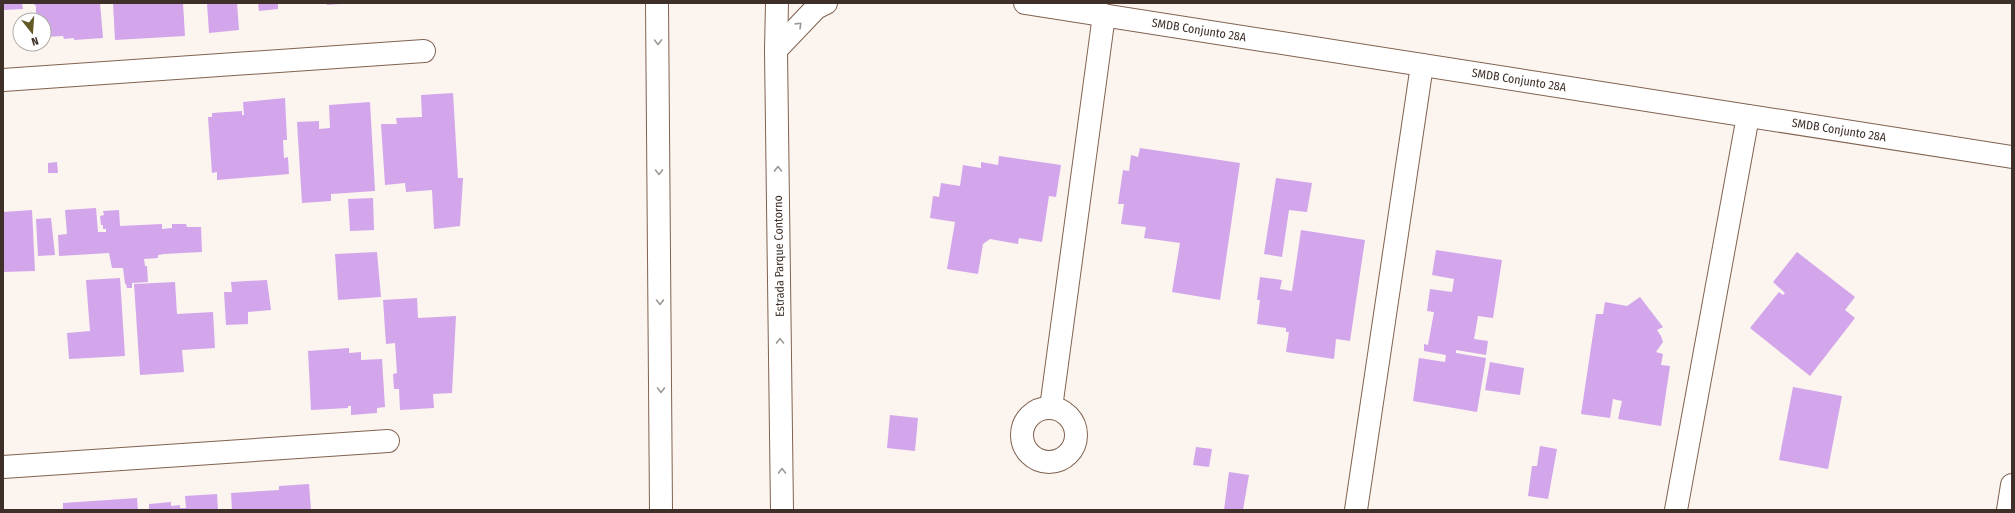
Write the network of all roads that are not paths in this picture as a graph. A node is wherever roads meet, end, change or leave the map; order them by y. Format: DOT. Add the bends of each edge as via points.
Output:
graph roads {
  1 [pos="658,3"];
  2 [pos="777,3"];
  3 [pos="826,3"];
  4 [pos="1028,3"];
  5 [pos="1104,15"];
  6 [pos="776,50"];
  7 [pos="424,51"];
  8 [pos="1422,65"];
  9 [pos="3,80"];
  10 [pos="1748,116"];
  11 [pos="2012,157"];
  12 [pos="1051,408"];
  13 [pos="388,441"];
  14 [pos="3,467"];
  15 [pos="2012,485"];
  16 [pos="661,510"];
  17 [pos="782,510"];
  18 [pos="1356,510"];
  19 [pos="1676,510"];
  20 [pos="2008,510"];
  1 -- 16 [label="main road, one-way"];
  2 -- 6 [label="main road, Estrada Parque Contorno"];
  6 -- 3 [label="main road, one-way" via="816,8"];
  4 -- 5 [label="main road, SMDB Conjunto 28A"];
  5 -- 8 [label="main road, SMDB Conjunto 28A"];
  5 -- 12 [label="main road"];
  17 -- 6 [label="main road, Estrada Parque Contorno, one-way"];
  7 -- 9 [label="main road"];
  8 -- 10 [label="main road, SMDB Conjunto 28A"];
  8 -- 18 [label="main road"];
  10 -- 11 [label="main road, SMDB Conjunto 28A"];
  10 -- 19 [label="main road"];
  13 -- 14 [label="main road"];
  15 -- 20 [label="main road"];
}
